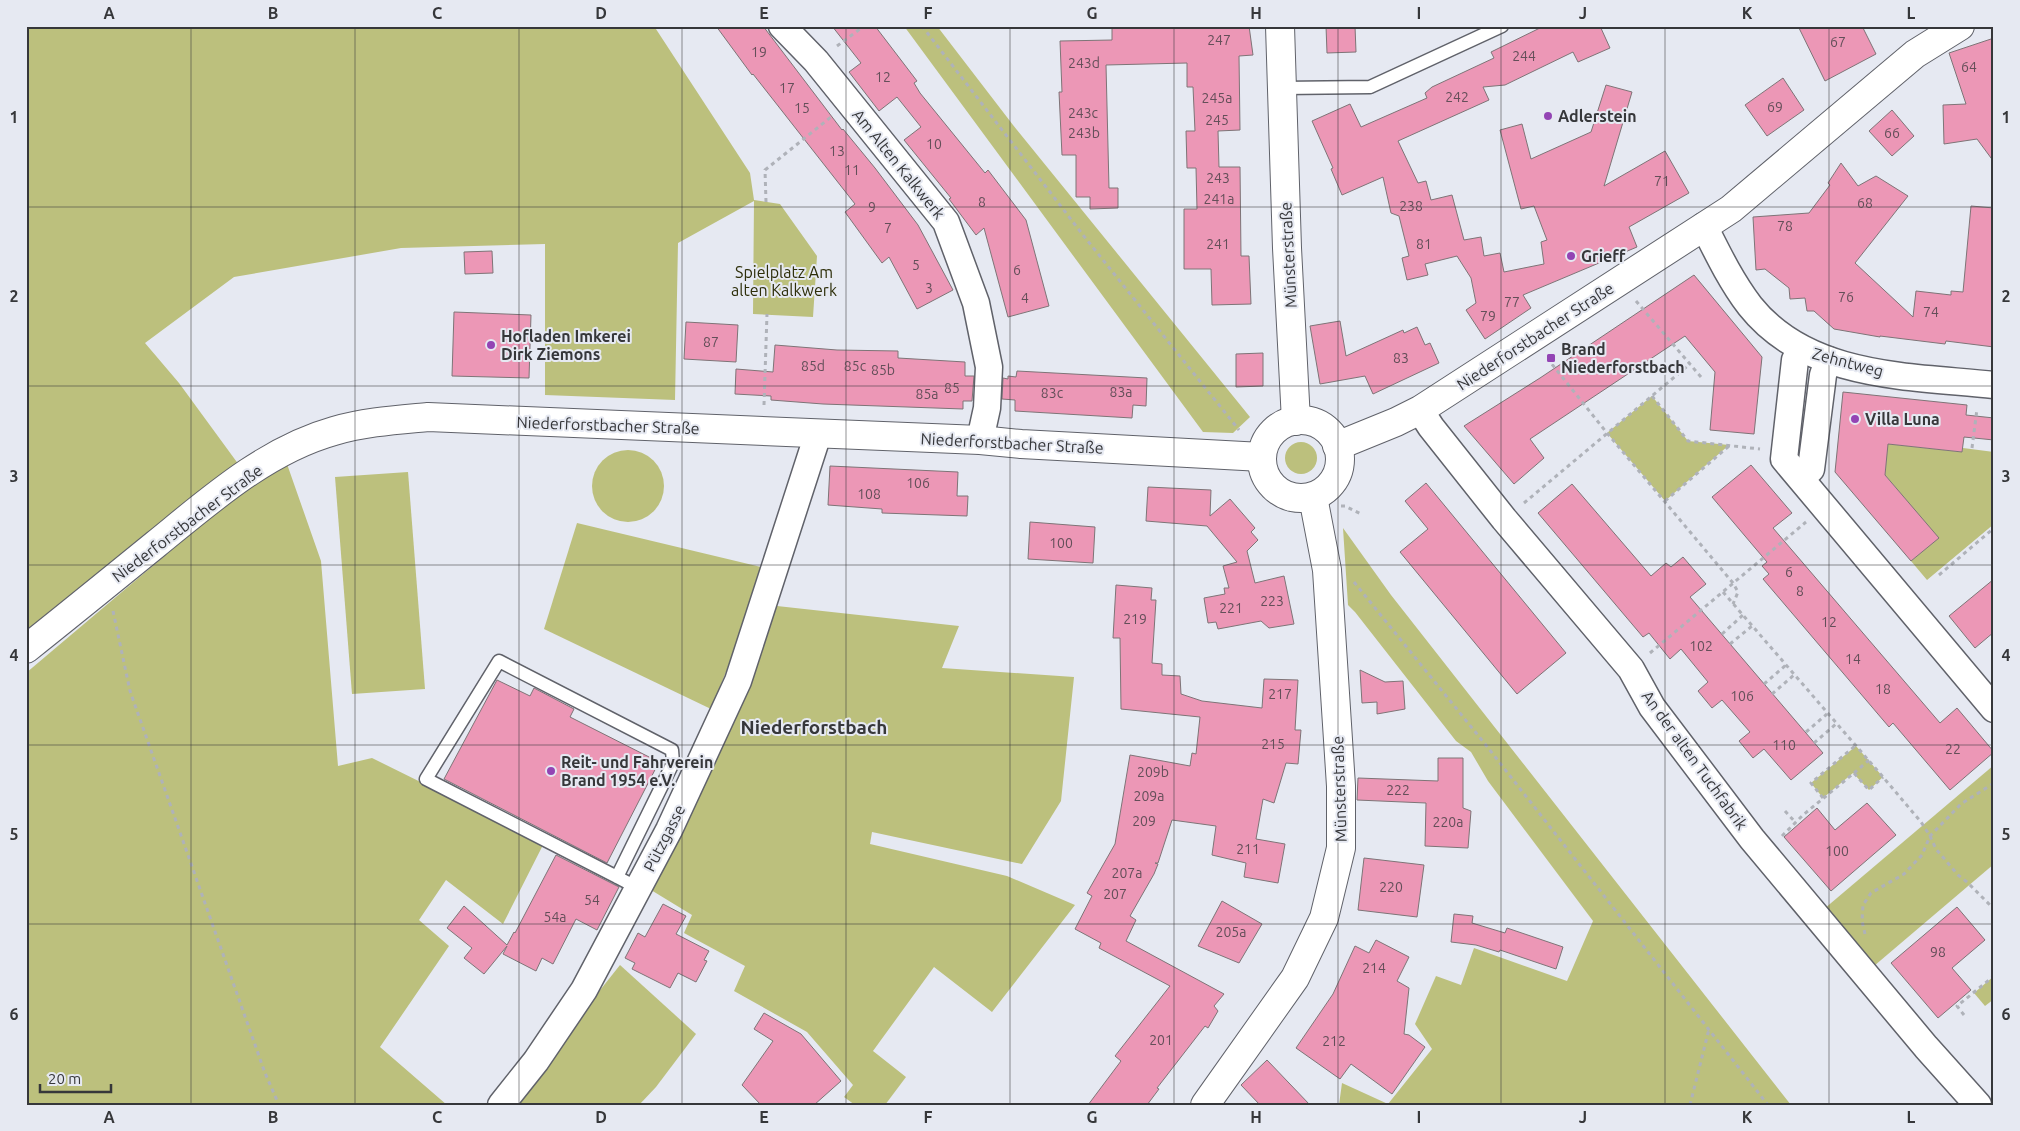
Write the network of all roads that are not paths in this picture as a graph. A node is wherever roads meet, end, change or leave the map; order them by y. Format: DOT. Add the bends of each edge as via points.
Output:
graph roads {
  1 [pos="782,26"];
  2 [pos="1280,26"];
  3 [pos="1502,26"];
  4 [pos="1960,26"];
  5 [pos="1282,88"];
  6 [pos="1704,226"];
  7 [pos="1801,348"];
  8 [pos="1828,360"];
  9 [pos="1988,384"];
  10 [pos="1420,410"];
  11 [pos="1296,421"];
  12 [pos="818,434"];
  13 [pos="980,440"];
  14 [pos="1337,446"];
  15 [pos="1251,448"];
  16 [pos="1801,478"];
  17 [pos="1322,504"];
  18 [pos="26,649"];
  19 [pos="1994,709"];
  20 [pos="628,882"];
  21 [pos="500,1105"];
  22 [pos="1205,1105"];
  23 [pos="1978,1105"];
  1 -- 13 [label="street, Am Alten Kalkwerk" via="816,61 946,222 976,303 989,367 987,408"];
  2 -- 5 [label="street, Münsterstraße"];
  3 -- 5 [label="lane" via="1370,87"];
  4 -- 6 [label="street, Niederforstbacher Straße" via="1915,54 1763,183"];
  5 -- 11 [label="street, Münsterstraße"];
  6 -- 7 [label="street, Zehntweg" via="1735,285 1752,308 1772,328"];
  6 -- 10 [label="street, Niederforstbacher Straße"];
  7 -- 8 [label="street, Zehntweg"];
  7 -- 16 [label="street" via="1795,360 1784,459"];
  8 -- 9 [label="street, Zehntweg" via="1865,370"];
  8 -- 16 [label="street" via="1823,375 1811,469"];
  10 -- 14 [label="street, Niederforstbacher Straße"];
  10 -- 23 [label="street, An der alten Tuchfabrik" via="1504,519 1631,669 1652,707 1752,839"];
  11 -- 14 [label="street" via="1321,426 1331,434"];
  11 -- 15 [label="street" via="1283,425 1264,443"];
  12 -- 13 [label="street, Niederforstbacher Straße"];
  12 -- 18 [label="street, Niederforstbacher Straße" via="428,417 333,431 291,448 246,473"];
  12 -- 20 [label="street, Pützgasse" via="738,681 669,830"];
  13 -- 15 [label="street, Niederforstbacher Straße" via="1020,444"];
  14 -- 17 [label="street" via="1340,462 1336,477 1325,490"];
  15 -- 17 [label="street" via="1275,488 1286,495"];
  16 -- 19 [label="street"];
  17 -- 22 [label="street, Münsterstraße" via="1341,786 1341,848 1324,918 1295,978"];
  20 -- 20 [label="lane" via="426,779 499,661 672,750 673,763"];
  20 -- 21 [label="street, Pützgasse" via="584,990 536,1061"];
}
